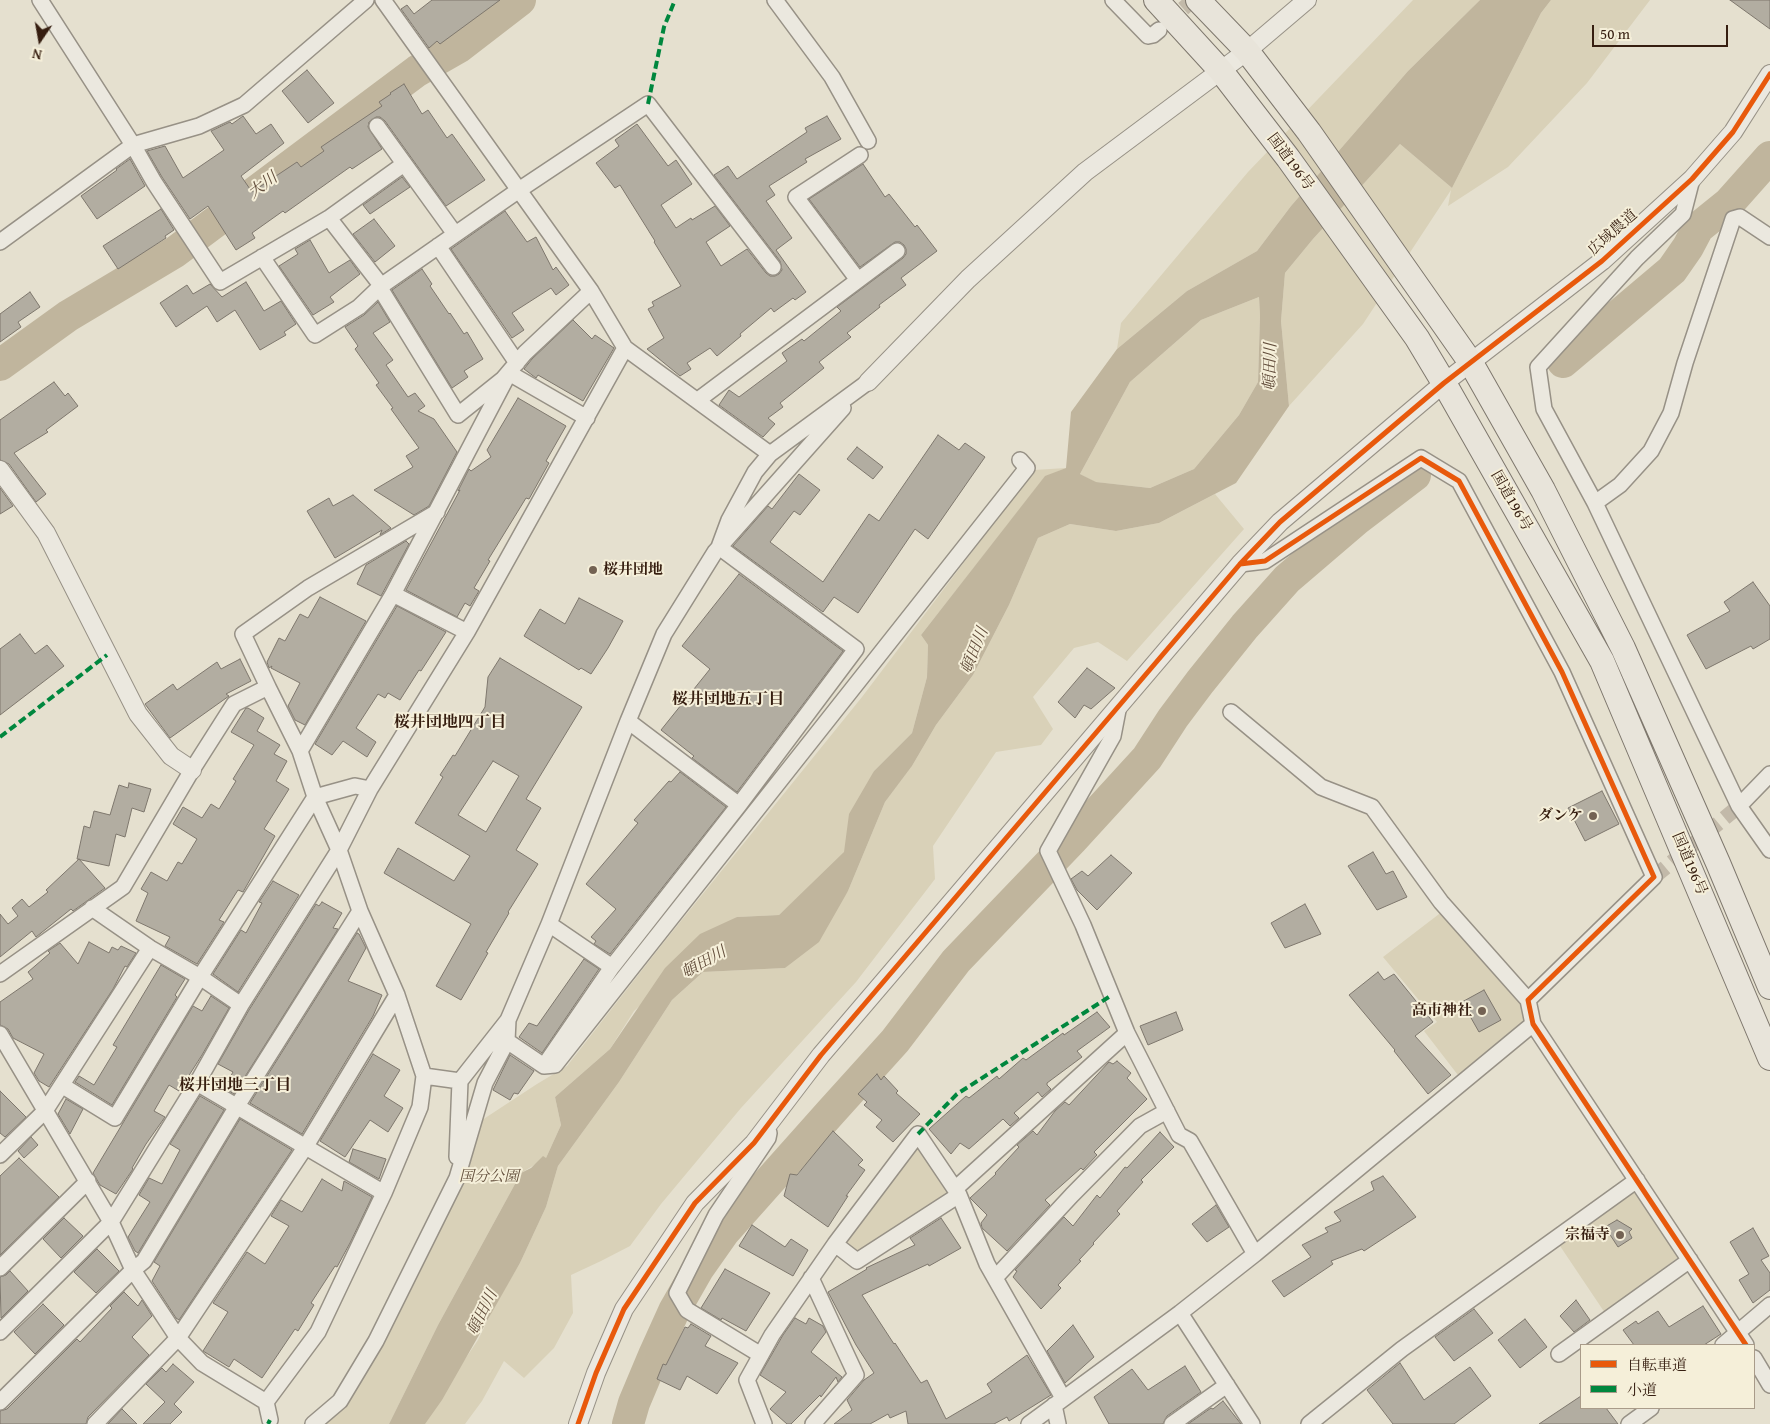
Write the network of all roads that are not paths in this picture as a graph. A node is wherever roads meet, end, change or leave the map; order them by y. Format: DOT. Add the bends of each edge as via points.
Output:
graph roads {
  1 [pos="40,0"];
  2 [pos="366,0"];
  3 [pos="383,0"];
  4 [pos="775,0"];
  5 [pos="1113,0"];
  6 [pos="1156,0"];
  7 [pos="1198,0"];
  8 [pos="1307,0"];
  9 [pos="1159,30"];
  10 [pos="1247,51"];
  11 [pos="1221,71"];
  12 [pos="1770,74"];
  13 [pos="378,126"];
  14 [pos="868,141"];
  15 [pos="134,145"];
  16 [pos="860,155"];
  17 [pos="404,164"];
  18 [pos="1692,179"];
  19 [pos="519,190"];
  20 [pos="329,218"];
  21 [pos="455,234"];
  22 [pos="1770,237"];
  23 [pos="0,242"];
  24 [pos="438,246"];
  25 [pos="897,251"];
  26 [pos="262,256"];
  27 [pos="773,267"];
  28 [pos="858,280"];
  29 [pos="381,286"];
  30 [pos="591,291"];
  31 [pos="625,348"];
  32 [pos="1471,363"];
  33 [pos="513,368"];
  34 [pos="868,382"];
  35 [pos="1444,383"];
  36 [pos="698,400"];
  37 [pos="587,418"];
  38 [pos="770,454"];
  39 [pos="1020,460"];
  40 [pos="0,470"];
  41 [pos="1596,503"];
  42 [pos="437,512"];
  43 [pos="719,547"];
  44 [pos="1240,564"];
  45 [pos="393,594"];
  46 [pos="467,632"];
  47 [pos="268,687"];
  48 [pos="1119,705"];
  49 [pos="1231,712"];
  50 [pos="628,721"];
  51 [pos="300,751"];
  52 [pos="192,770"];
  53 [pos="1770,774"];
  54 [pos="370,789"];
  55 [pos="315,797"];
  56 [pos="739,805"];
  57 [pos="1739,806"];
  58 [pos="339,850"];
  59 [pos="1770,850"];
  60 [pos="92,908"];
  61 [pos="360,911"];
  62 [pos="549,924"];
  63 [pos="150,948"];
  64 [pos="612,967"];
  65 [pos="0,974"];
  66 [pos="200,978"];
  67 [pos="1770,987"];
  68 [pos="397,995"];
  69 [pos="1528,1000"];
  70 [pos="241,1005"];
  71 [pos="508,1020"];
  72 [pos="1533,1024"];
  73 [pos="1127,1033"];
  74 [pos="1,1038"];
  75 [pos="507,1041"];
  76 [pos="1770,1058"];
  77 [pos="544,1066"];
  78 [pos="424,1076"];
  79 [pos="460,1081"];
  80 [pos="197,1083"];
  81 [pos="62,1086"];
  82 [pos="237,1106"];
  83 [pos="45,1111"];
  84 [pos="1167,1111"];
  85 [pos="774,1116"];
  86 [pos="306,1146"];
  87 [pos="0,1155"];
  88 [pos="457,1178"];
  89 [pos="1637,1180"];
  90 [pos="88,1181"];
  91 [pos="957,1192"];
  92 [pos="384,1193"];
  93 [pos="111,1222"];
  94 [pos="834,1244"];
  95 [pos="1255,1254"];
  96 [pos="1690,1260"];
  97 [pos="0,1268"];
  98 [pos="133,1270"];
  99 [pos="811,1278"];
  100 [pos="995,1278"];
  101 [pos="1770,1305"];
  102 [pos="1180,1313"];
  103 [pos="0,1332"];
  104 [pos="1738,1332"];
  105 [pos="178,1338"];
  106 [pos="1724,1344"];
  107 [pos="1745,1344"];
  108 [pos="1559,1354"];
  109 [pos="761,1355"];
  110 [pos="1755,1360"];
  111 [pos="1227,1385"];
  112 [pos="1770,1385"];
  113 [pos="0,1402"];
  114 [pos="266,1402"];
  115 [pos="1059,1402"];
  116 [pos="1650,1409"];
  117 [pos="270,1420"];
  118 [pos="95,1424"];
  119 [pos="313,1424"];
  120 [pos="578,1424"];
  121 [pos="764,1424"];
  122 [pos="813,1424"];
  123 [pos="1029,1424"];
  124 [pos="1058,1424"];
  125 [pos="1172,1424"];
  126 [pos="1252,1424"];
  127 [pos="1309,1424"];
  128 [pos="1629,1424"];
  1 -- 15 [label="street"];
  2 -- 15 [label="street" via="244,105 199,126"];
  3 -- 19 [label="street"];
  4 -- 14 [label="street" via="832,77"];
  5 -- 9 [label="street" via="1148,36"];
  6 -- 11 [label="highway, 国道196号"];
  7 -- 10 [label="highway, 国道196号"];
  8 -- 10 [label="street"];
  10 -- 11 [label="street"];
  10 -- 32 [label="highway, 国道196号" via="1309,132"];
  11 -- 34 [label="street" via="1085,172 968,279"];
  11 -- 35 [label="highway, 国道196号" via="1288,158 1417,338"];
  12 -- 18 [label="street, 広域農道" via="1733,132"];
  13 -- 17 [label="street"];
  15 -- 23 [label="street"];
  15 -- 26 [label="street" via="154,182 220,282"];
  16 -- 28 [label="street" via="796,197"];
  17 -- 20 [label="street"];
  17 -- 21 [label="street"];
  18 -- 32 [label="street, 広域農道" via="1602,260"];
  18 -- 41 [label="street" via="1683,214 1637,258 1538,367 1544,409"];
  19 -- 21 [label="street"];
  19 -- 27 [label="street" via="648,104"];
  19 -- 30 [label="street"];
  20 -- 26 [label="street"];
  20 -- 29 [label="street"];
  21 -- 24 [label="street"];
  22 -- 41 [label="street" via="1740,217 1733,219 1671,413 1651,451 1620,485"];
  24 -- 29 [label="street"];
  24 -- 33 [label="street"];
  25 -- 28 [label="street"];
  26 -- 29 [label="street" via="315,335 359,307"];
  28 -- 36 [label="street"];
  29 -- 33 [label="street" via="458,415"];
  30 -- 31 [label="street"];
  30 -- 33 [label="street"];
  31 -- 36 [label="street"];
  31 -- 37 [label="street"];
  32 -- 35 [label="street, 広域農道"];
  32 -- 67 [label="highway, 国道196号" via="1543,490 1623,648"];
  33 -- 37 [label="street"];
  33 -- 42 [label="street"];
  34 -- 38 [label="street"];
  34 -- 43 [label="street"];
  35 -- 44 [label="street, 広域農道" via="1280,522"];
  35 -- 76 [label="highway, 国道196号" via="1602,661"];
  36 -- 38 [label="street"];
  37 -- 46 [label="street"];
  38 -- 43 [label="street" via="755,472 733,512"];
  39 -- 77 [label="street" via="1027,468 555,1065"];
  40 -- 52 [label="street" via="46,533 138,714 171,756"];
  41 -- 57 [label="street"];
  42 -- 45 [label="street"];
  42 -- 47 [label="street" via="308,588 242,634"];
  43 -- 50 [label="street" via="664,634"];
  43 -- 56 [label="street" via="856,648"];
  44 -- 48 [label="street, 広域農道"];
  44 -- 69 [label="street" via="1265,561 1421,458 1459,481 1562,672 1654,877"];
  45 -- 46 [label="street"];
  45 -- 51 [label="street"];
  46 -- 54 [label="street"];
  47 -- 51 [label="street"];
  47 -- 52 [label="street" via="234,704"];
  48 -- 73 [label="street" via="1113,736 1048,851 1083,925"];
  48 -- 85 [label="street, 広域農道" via="821,1055"];
  49 -- 69 [label="street" via="1322,786 1372,807 1441,902"];
  50 -- 56 [label="street"];
  50 -- 62 [label="street"];
  51 -- 55 [label="street"];
  52 -- 60 [label="street" via="123,887"];
  53 -- 57 [label="street"];
  54 -- 55 [label="street" via="354,786"];
  54 -- 58 [label="street"];
  55 -- 58 [label="street"];
  55 -- 66 [label="street"];
  56 -- 64 [label="street"];
  57 -- 59 [label="street"];
  58 -- 61 [label="street"];
  58 -- 70 [label="street"];
  60 -- 63 [label="street"];
  60 -- 65 [label="street"];
  61 -- 68 [label="street"];
  61 -- 82 [label="street"];
  62 -- 64 [label="street"];
  62 -- 71 [label="street"];
  63 -- 66 [label="street"];
  63 -- 81 [label="street"];
  64 -- 77 [label="street"];
  66 -- 70 [label="street"];
  66 -- 81 [label="street" via="115,1118"];
  68 -- 78 [label="street"];
  68 -- 86 [label="street"];
  69 -- 72 [label="street"];
  70 -- 80 [label="street"];
  71 -- 75 [label="street"];
  71 -- 79 [label="street"];
  72 -- 89 [label="street"];
  72 -- 95 [label="street"];
  73 -- 84 [label="street"];
  73 -- 91 [label="street"];
  74 -- 83 [label="street"];
  75 -- 77 [label="street"];
  75 -- 88 [label="street" via="485,1083"];
  78 -- 79 [label="street"];
  78 -- 92 [label="street" via="420,1107"];
  79 -- 88 [label="street"];
  80 -- 82 [label="street"];
  80 -- 93 [label="street"];
  81 -- 83 [label="street"];
  82 -- 86 [label="street"];
  82 -- 98 [label="street" via="144,1261"];
  83 -- 87 [label="street"];
  83 -- 90 [label="street"];
  84 -- 95 [label="street" via="1179,1135 1190,1141"];
  84 -- 100 [label="street" via="1140,1126"];
  85 -- 109 [label="street" via="768,1138 716,1215 677,1293 687,1310"];
  85 -- 120 [label="street, 広域農道" via="754,1143 695,1203 624,1309"];
  86 -- 92 [label="street"];
  86 -- 105 [label="street"];
  88 -- 119 [label="street" via="376,1341 340,1401"];
  89 -- 96 [label="street"];
  89 -- 127 [label="street" via="1402,1349"];
  90 -- 93 [label="street"];
  90 -- 97 [label="street"];
  91 -- 94 [label="street" via="857,1261"];
  91 -- 94 [label="street" via="918,1134"];
  91 -- 100 [label="street"];
  92 -- 114 [label="street" via="318,1332"];
  93 -- 98 [label="street"];
  93 -- 103 [label="street"];
  94 -- 99 [label="street"];
  95 -- 102 [label="street"];
  96 -- 104 [label="street"];
  96 -- 108 [label="street"];
  98 -- 105 [label="street"];
  98 -- 113 [label="street"];
  99 -- 109 [label="street"];
  99 -- 122 [label="street" via="856,1376"];
  100 -- 115 [label="street"];
  101 -- 104 [label="street"];
  102 -- 111 [label="street"];
  102 -- 115 [label="street"];
  104 -- 106 [label="street"];
  104 -- 107 [label="street"];
  105 -- 114 [label="street" via="202,1363"];
  105 -- 118 [label="street"];
  109 -- 121 [label="street" via="747,1380"];
  110 -- 112 [label="street"];
  111 -- 125 [label="street"];
  111 -- 126 [label="street"];
  114 -- 117 [label="street"];
  115 -- 123 [label="street"];
  115 -- 124 [label="street"];
  116 -- 128 [label="street"];
}
